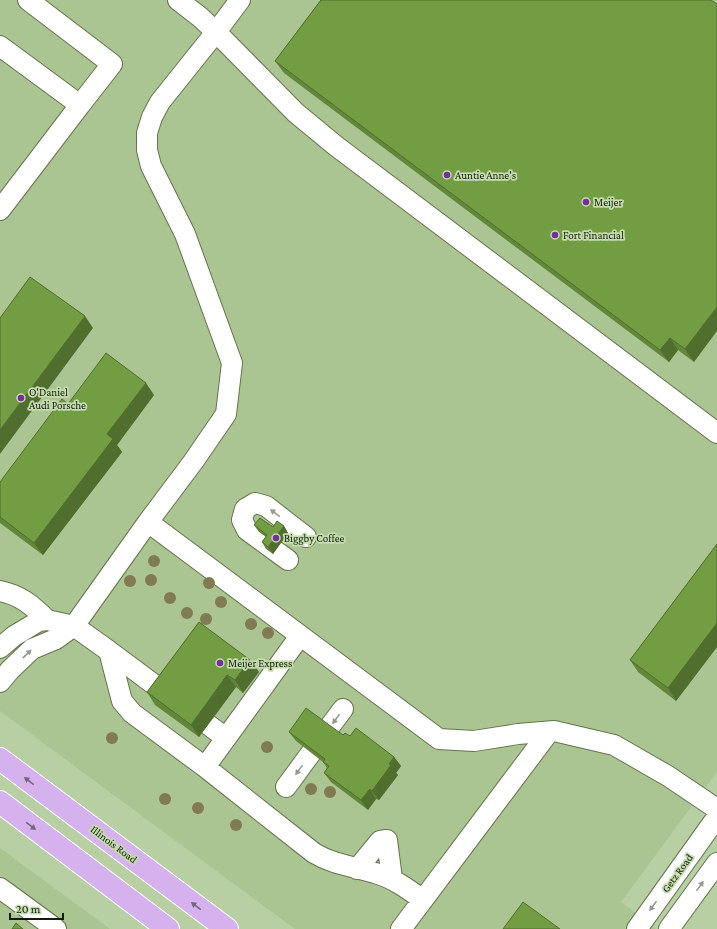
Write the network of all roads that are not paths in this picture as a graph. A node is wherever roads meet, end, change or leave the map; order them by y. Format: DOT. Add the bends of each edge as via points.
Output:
graph roads {
  1 [pos="28,0"];
  2 [pos="178,0"];
  3 [pos="240,0"];
  4 [pos="216,32"];
  5 [pos="0,46"];
  6 [pos="80,105"];
  7 [pos="0,210"];
  8 [pos="717,433"];
  9 [pos="148,522"];
  10 [pos="306,537"];
  11 [pos="288,560"];
  12 [pos="0,591"];
  13 [pos="47,620"];
  14 [pos="74,626"];
  15 [pos="300,636"];
  16 [pos="0,648"];
  17 [pos="109,651"];
  18 [pos="0,682"];
  19 [pos="343,709"];
  20 [pos="328,729"];
  21 [pos="549,732"];
  22 [pos="226,738"];
  23 [pos="311,753"];
  24 [pos="0,759"];
  25 [pos="205,767"];
  26 [pos="286,788"];
  27 [pos="0,802"];
  28 [pos="717,809"];
  29 [pos="717,817"];
  30 [pos="717,863"];
  31 [pos="357,869"];
  32 [pos="392,879"];
  33 [pos="0,888"];
  34 [pos="423,900"];
  35 [pos="56,929"];
  36 [pos="168,929"];
  37 [pos="227,929"];
  38 [pos="401,929"];
  39 [pos="637,929"];
  40 [pos="669,929"];
  1 -- 6 [label="street" via="112,64"];
  2 -- 4 [label="street"];
  3 -- 4 [label="street"];
  4 -- 8 [label="street" via="296,113 336,146"];
  4 -- 9 [label="street" via="160,102 152,117 147,150 151,166 185,234 232,363 226,414"];
  5 -- 6 [label="street"];
  6 -- 7 [label="street"];
  9 -- 14 [label="street"];
  9 -- 15 [label="street"];
  10 -- 11 [label="street, one-way" via="266,506 256,503 245,509 242,520 248,530"];
  12 -- 13 [label="street" via="10,593 32,605"];
  13 -- 14 [label="street"];
  13 -- 16 [label="street" via="14,636"];
  14 -- 17 [label="street"];
  18 -- 14 [label="street, one-way" via="32,649 56,639"];
  15 -- 21 [label="street" via="439,739 474,741"];
  15 -- 22 [label="street"];
  17 -- 22 [label="street"];
  17 -- 25 [label="street" via="122,701 132,713"];
  19 -- 20 [label="street, one-way"];
  21 -- 28 [label="street" via="614,744"];
  21 -- 34 [label="street"];
  22 -- 25 [label="street"];
  23 -- 26 [label="street, one-way"];
  37 -- 24 [label="main road, Illinois Road, one-way"];
  25 -- 31 [label="street" via="314,853 326,860"];
  27 -- 36 [label="main road, one-way"];
  29 -- 39 [label="street, Getz Road, one-way"];
  40 -- 30 [label="street, one-way"];
  31 -- 32 [label="street"];
  31 -- 32 [label="street" via="380,841 387,840"];
  32 -- 34 [label="street"];
  33 -- 35 [label="street"];
  34 -- 38 [label="street"];
}
